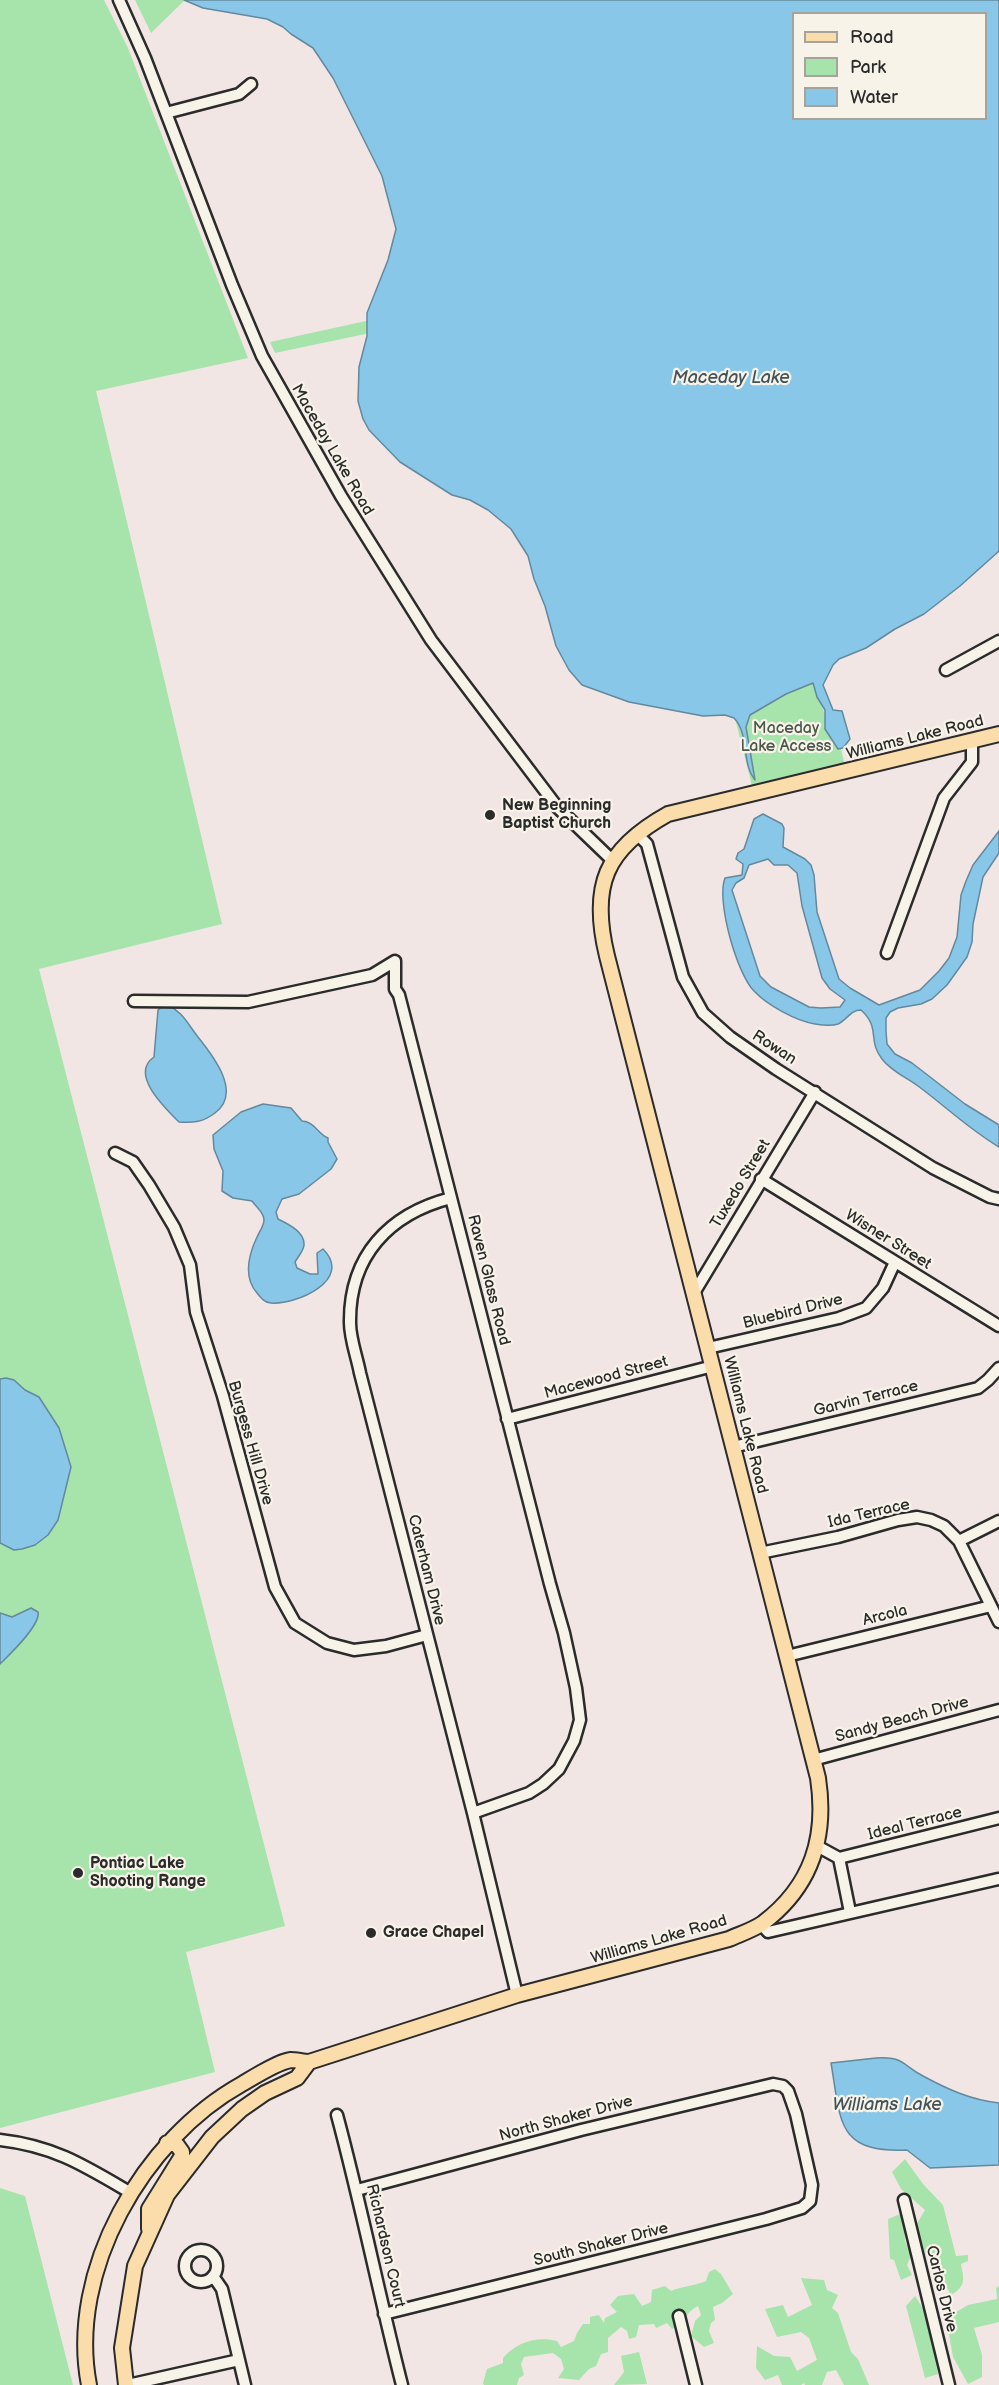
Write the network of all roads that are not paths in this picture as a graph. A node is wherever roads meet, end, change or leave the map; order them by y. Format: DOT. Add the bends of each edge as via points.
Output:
graph roads {
  1 [pos="119,0"];
  2 [pos="251,84"];
  3 [pos="166,112"];
  4 [pos="999,641"];
  5 [pos="946,670"];
  6 [pos="999,734"];
  7 [pos="972,741"];
  8 [pos="637,834"];
  9 [pos="612,860"];
  10 [pos="886,953"];
  11 [pos="134,1001"];
  12 [pos="815,1092"];
  13 [pos="115,1153"];
  14 [pos="761,1179"];
  15 [pos="451,1198"];
  16 [pos="999,1199"];
  17 [pos="895,1262"];
  18 [pos="694,1293"];
  19 [pos="999,1326"];
  20 [pos="708,1348"];
  21 [pos="712,1365"];
  22 [pos="999,1368"];
  23 [pos="507,1419"];
  24 [pos="733,1447"];
  25 [pos="999,1521"];
  26 [pos="959,1541"];
  27 [pos="760,1553"];
  28 [pos="991,1606"];
  29 [pos="999,1622"];
  30 [pos="427,1635"];
  31 [pos="787,1656"];
  32 [pos="999,1710"];
  33 [pos="813,1760"];
  34 [pos="473,1812"];
  35 [pos="999,1818"];
  36 [pos="817,1846"];
  37 [pos="839,1858"];
  38 [pos="998,1879"];
  39 [pos="850,1912"];
  40 [pos="761,1924"];
  41 [pos="517,1995"];
  42 [pos="309,2062"];
  43 [pos="236,2087"];
  44 [pos="246,2106"];
  45 [pos="337,2115"];
  46 [pos="0,2140"];
  47 [pos="167,2144"];
  48 [pos="812,2189"];
  49 [pos="357,2190"];
  50 [pos="131,2193"];
  51 [pos="904,2200"];
  52 [pos="149,2234"];
  53 [pos="213,2276"];
  54 [pos="384,2314"];
  55 [pos="679,2316"];
  56 [pos="84,2359"];
  57 [pos="239,2360"];
  58 [pos="89,2385"];
  59 [pos="97,2385"];
  60 [pos="127,2385"];
  61 [pos="245,2385"];
  62 [pos="402,2385"];
  63 [pos="696,2385"];
  64 [pos="949,2385"];
  1 -- 3 [label="street, Maceday Lake Road"];
  2 -- 3 [label="street" via="239,94"];
  3 -- 9 [label="street, Maceday Lake Road" via="262,357 341,496 431,640 558,808"];
  4 -- 5 [label="street"];
  6 -- 7 [label="main road, Williams Lake Road"];
  7 -- 8 [label="main road, Williams Lake Road" via="668,814"];
  7 -- 10 [label="street" via="972,762 944,798"];
  8 -- 9 [label="main road, Williams Lake Road"];
  8 -- 12 [label="street, Rowan" via="647,844 683,977 703,1013 730,1037"];
  9 -- 18 [label="main road, Williams Lake Road" via="602,894 603,940"];
  11 -- 15 [label="street, Raven Glass Road" via="248,1002 372,975 395,961 395,989"];
  12 -- 14 [label="street, Tuxedo Street"];
  12 -- 16 [label="street, Rowan" via="933,1168"];
  13 -- 30 [label="street, Burgess Hill Drive" via="133,1162 149,1185 174,1227 190,1265 196,1312 275,1587 295,1623 327,1643 354,1650"];
  14 -- 17 [label="street, Wisner Street"];
  14 -- 18 [label="street, Tuxedo Street"];
  15 -- 23 [label="street, Raven Glass Road"];
  15 -- 30 [label="street, Caterham Drive" via="417,1209 393,1225 369,1251 353,1287 350,1325"];
  17 -- 19 [label="street, Wisner Street"];
  17 -- 20 [label="street, Bluebird Drive" via="883,1288 866,1308"];
  18 -- 20 [label="main road, Williams Lake Road"];
  20 -- 21 [label="main road, Williams Lake Road"];
  21 -- 23 [label="street, Macewood Street"];
  21 -- 24 [label="main road, Williams Lake Road"];
  22 -- 24 [label="street, Garvin Terrace" via="978,1388"];
  23 -- 34 [label="street, Raven Glass Road" via="564,1633 580,1720 559,1769 543,1784 529,1793"];
  24 -- 27 [label="main road, Williams Lake Road"];
  25 -- 26 [label="street"];
  26 -- 27 [label="street, Ida Terrace" via="944,1526 917,1517"];
  26 -- 28 [label="street, Ida Terrace"];
  27 -- 31 [label="main road, Williams Lake Road"];
  28 -- 29 [label="street, Ida Terrace"];
  28 -- 31 [label="street, Arcola"];
  30 -- 34 [label="street, Caterham Drive"];
  31 -- 33 [label="main road, Williams Lake Road"];
  32 -- 33 [label="street, Sandy Beach Drive"];
  33 -- 36 [label="main road, Williams Lake Road" via="822,1805"];
  34 -- 41 [label="street, Caterham Drive"];
  35 -- 37 [label="street, Ideal Terrace"];
  36 -- 37 [label="street"];
  36 -- 40 [label="main road, Williams Lake Road" via="805,1876 786,1902"];
  37 -- 39 [label="street"];
  38 -- 39 [label="street"];
  39 -- 40 [label="street" via="768,1932"];
  40 -- 41 [label="main road, Williams Lake Road" via="720,1942"];
  41 -- 42 [label="main road, Williams Lake Road"];
  42 -- 43 [label="main road, Williams Lake Road" via="290,2060"];
  42 -- 44 [label="main road, Williams Lake Road" via="297,2078"];
  43 -- 44 [label="main road" via="246,2098"];
  43 -- 47 [label="main road, Williams Lake Road" via="207,2107"];
  44 -- 52 [label="main road, Williams Lake Road" via="212,2137 167,2195"];
  45 -- 49 [label="street, Richardson Court"];
  46 -- 50 [label="street" via="55,2152"];
  47 -- 50 [label="main road, Williams Lake Road" via="147,2166"];
  47 -- 52 [label="main road" via="181,2148 182,2156 149,2209"];
  48 -- 49 [label="street, North Shaker Drive" via="788,2091 783,2086 766,2084"];
  48 -- 54 [label="street, South Shaker Drive" via="810,2201 802,2208 766,2219"];
  49 -- 54 [label="street, Richardson Court"];
  50 -- 56 [label="main road, Williams Lake Road" via="100,2261 90,2299"];
  51 -- 64 [label="street, Carlos Drive"];
  52 -- 60 [label="main road, Williams Lake Road" via="135,2266 122,2348"];
  53 -- 57 [label="street" via="222,2289"];
  54 -- 62 [label="street, Richardson Court"];
  55 -- 63 [label="street"];
  56 -- 58 [label="main road, Williams Lake Road"];
  56 -- 59 [label="main road"];
  57 -- 60 [label="street"];
  57 -- 61 [label="street"];
}
